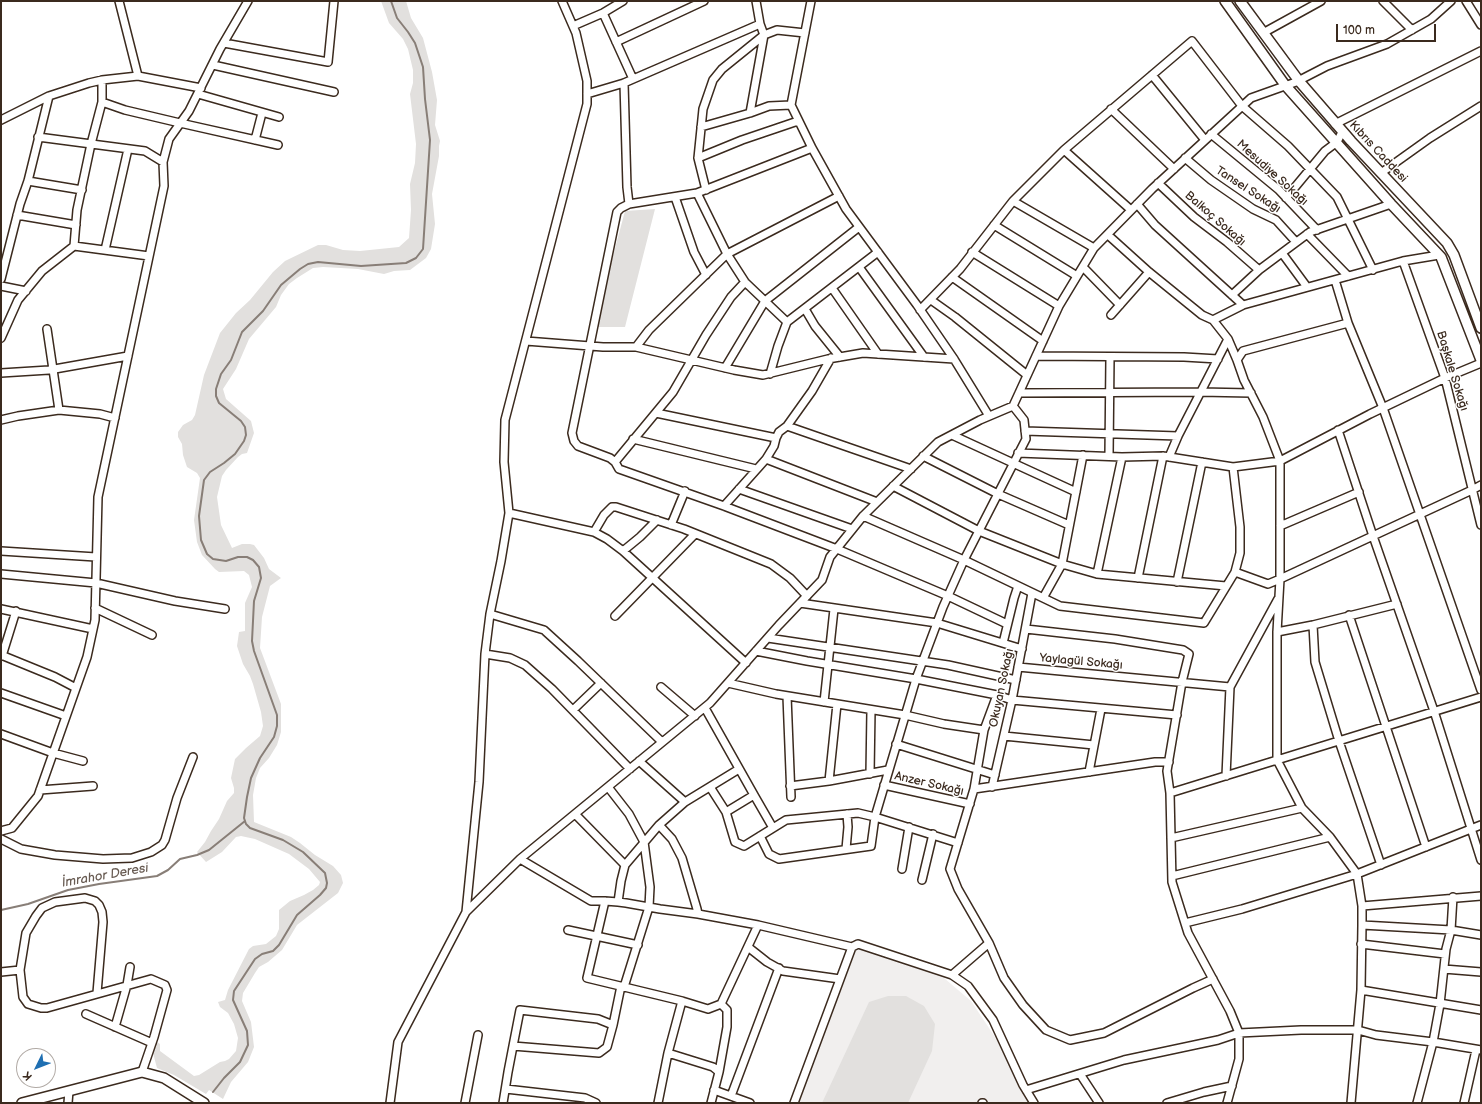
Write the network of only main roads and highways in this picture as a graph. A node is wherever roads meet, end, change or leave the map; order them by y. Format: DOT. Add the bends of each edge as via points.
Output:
graph roads {
  1 [pos="1226,1"];
  2 [pos="1240,1"];
  3 [pos="1481,328"];
  4 [pos="1481,360"];
  5 [pos="22,1103"];
  6 [pos="204,1103"];
  1 -- 4 [label="main road" via="1285,85 1439,255 1445,264"];
  2 -- 3 [label="main road, Kıbrıs Caddesi" via="1299,81 1335,124 1447,243"];
  5 -- 6 [label="main road" via="142,1072 164,1078"];
}
